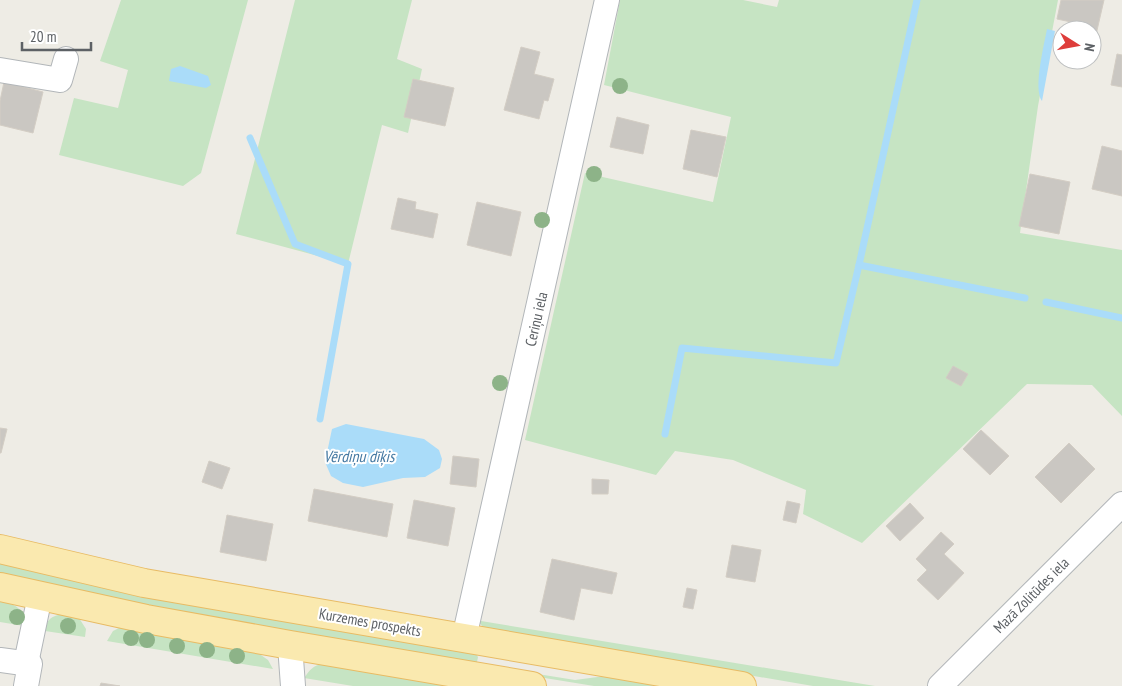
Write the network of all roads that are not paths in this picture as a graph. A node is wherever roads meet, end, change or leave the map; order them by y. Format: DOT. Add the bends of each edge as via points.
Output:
graph roads {
  1 [pos="607,0"];
  2 [pos="66,59"];
  3 [pos="0,70"];
  4 [pos="1122,504"];
  5 [pos="0,549"];
  6 [pos="0,587"];
  7 [pos="40,596"];
  8 [pos="464,638"];
  9 [pos="290,645"];
  10 [pos="0,660"];
  11 [pos="594,660"];
  12 [pos="26,675"];
  13 [pos="488,678"];
  14 [pos="293,686"];
  15 [pos="532,686"];
  16 [pos="742,686"];
  17 [pos="940,686"];
  1 -- 8 [label="street, Ceriņu iela"];
  2 -- 3 [label="street" via="60,80"];
  4 -- 17 [label="street, Mazā Zolitūdes iela"];
  5 -- 8 [label="main road, Kurzemes prospekts" via="144,583"];
  6 -- 7 [label="main road"];
  7 -- 9 [label="main road"];
  7 -- 12 [label="street"];
  8 -- 11 [label="main road, Kurzemes prospekts"];
  9 -- 13 [label="main road"];
  9 -- 14 [label="street"];
  10 -- 12 [label="street"];
  11 -- 13 [label="main road" via="575,665 510,665"];
  11 -- 16 [label="main road, Kurzemes prospekts"];
  13 -- 15 [label="main road"];
}
